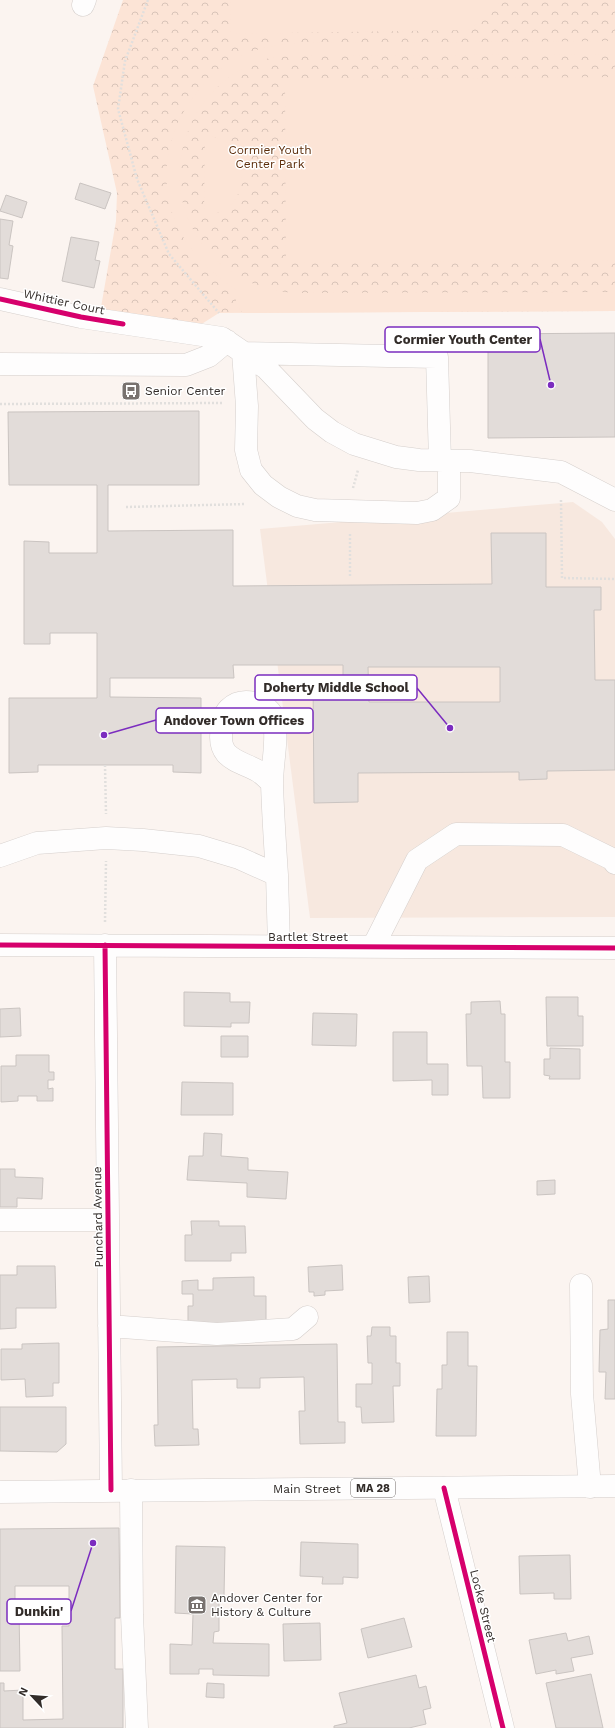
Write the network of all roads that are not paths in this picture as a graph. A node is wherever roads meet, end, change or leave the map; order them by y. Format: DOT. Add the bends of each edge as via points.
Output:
graph roads {
  1 [pos="0,299"];
  2 [pos="235,347"];
  3 [pos="0,364"];
  4 [pos="444,461"];
  5 [pos="614,501"];
  6 [pos="272,783"];
  7 [pos="0,856"];
  8 [pos="615,863"];
  9 [pos="277,875"];
  10 [pos="0,945"];
  11 [pos="105,945"];
  12 [pos="279,946"];
  13 [pos="373,947"];
  14 [pos="615,948"];
  15 [pos="0,1220"];
  16 [pos="108,1220"];
  17 [pos="580,1285"];
  18 [pos="307,1318"];
  19 [pos="109,1326"];
  20 [pos="615,1486"];
  21 [pos="590,1487"];
  22 [pos="444,1488"];
  23 [pos="121,1490"];
  24 [pos="0,1492"];
  25 [pos="137,1728"];
  26 [pos="503,1728"];
  1 -- 2 [label="street, Whittier Court"];
  2 -- 3 [label="street" via="186,365"];
  2 -- 4 [label="street" via="266,368 315,419 332,432 372,450 396,457"];
  2 -- 4 [label="street, Whittier Court" via="437,357"];
  2 -- 4 [label="street" via="247,406 246,450 251,470 263,485 279,497 297,506 315,510 417,513 432,510 449,498"];
  4 -- 5 [label="street" via="470,461 561,472"];
  6 -- 9 [label="street"];
  7 -- 9 [label="street" via="37,843 106,838 142,840 199,846 239,858"];
  8 -- 13 [label="street" via="612,859 563,835 456,834 417,860"];
  9 -- 12 [label="street"];
  10 -- 11 [label="street, Bartlet Street"];
  11 -- 12 [label="street, Bartlet Street"];
  11 -- 16 [label="street, Punchard Avenue"];
  12 -- 13 [label="street, Bartlet Street"];
  13 -- 14 [label="street, Bartlet Street"];
  15 -- 16 [label="street"];
  16 -- 19 [label="street, Punchard Avenue"];
  17 -- 21 [label="street" via="582,1394"];
  18 -- 19 [label="street" via="293,1329 217,1334"];
  19 -- 23 [label="street, Punchard Avenue"];
  20 -- 21 [label="street, Main Street / MA 28"];
  21 -- 22 [label="street, Main Street / MA 28"];
  22 -- 23 [label="street, Main Street / MA 28"];
  22 -- 26 [label="street, Locke Street"];
  23 -- 24 [label="street, Main Street / MA 28"];
  23 -- 25 [label="street, Punchard Avenue" via="132,1615"];
}
